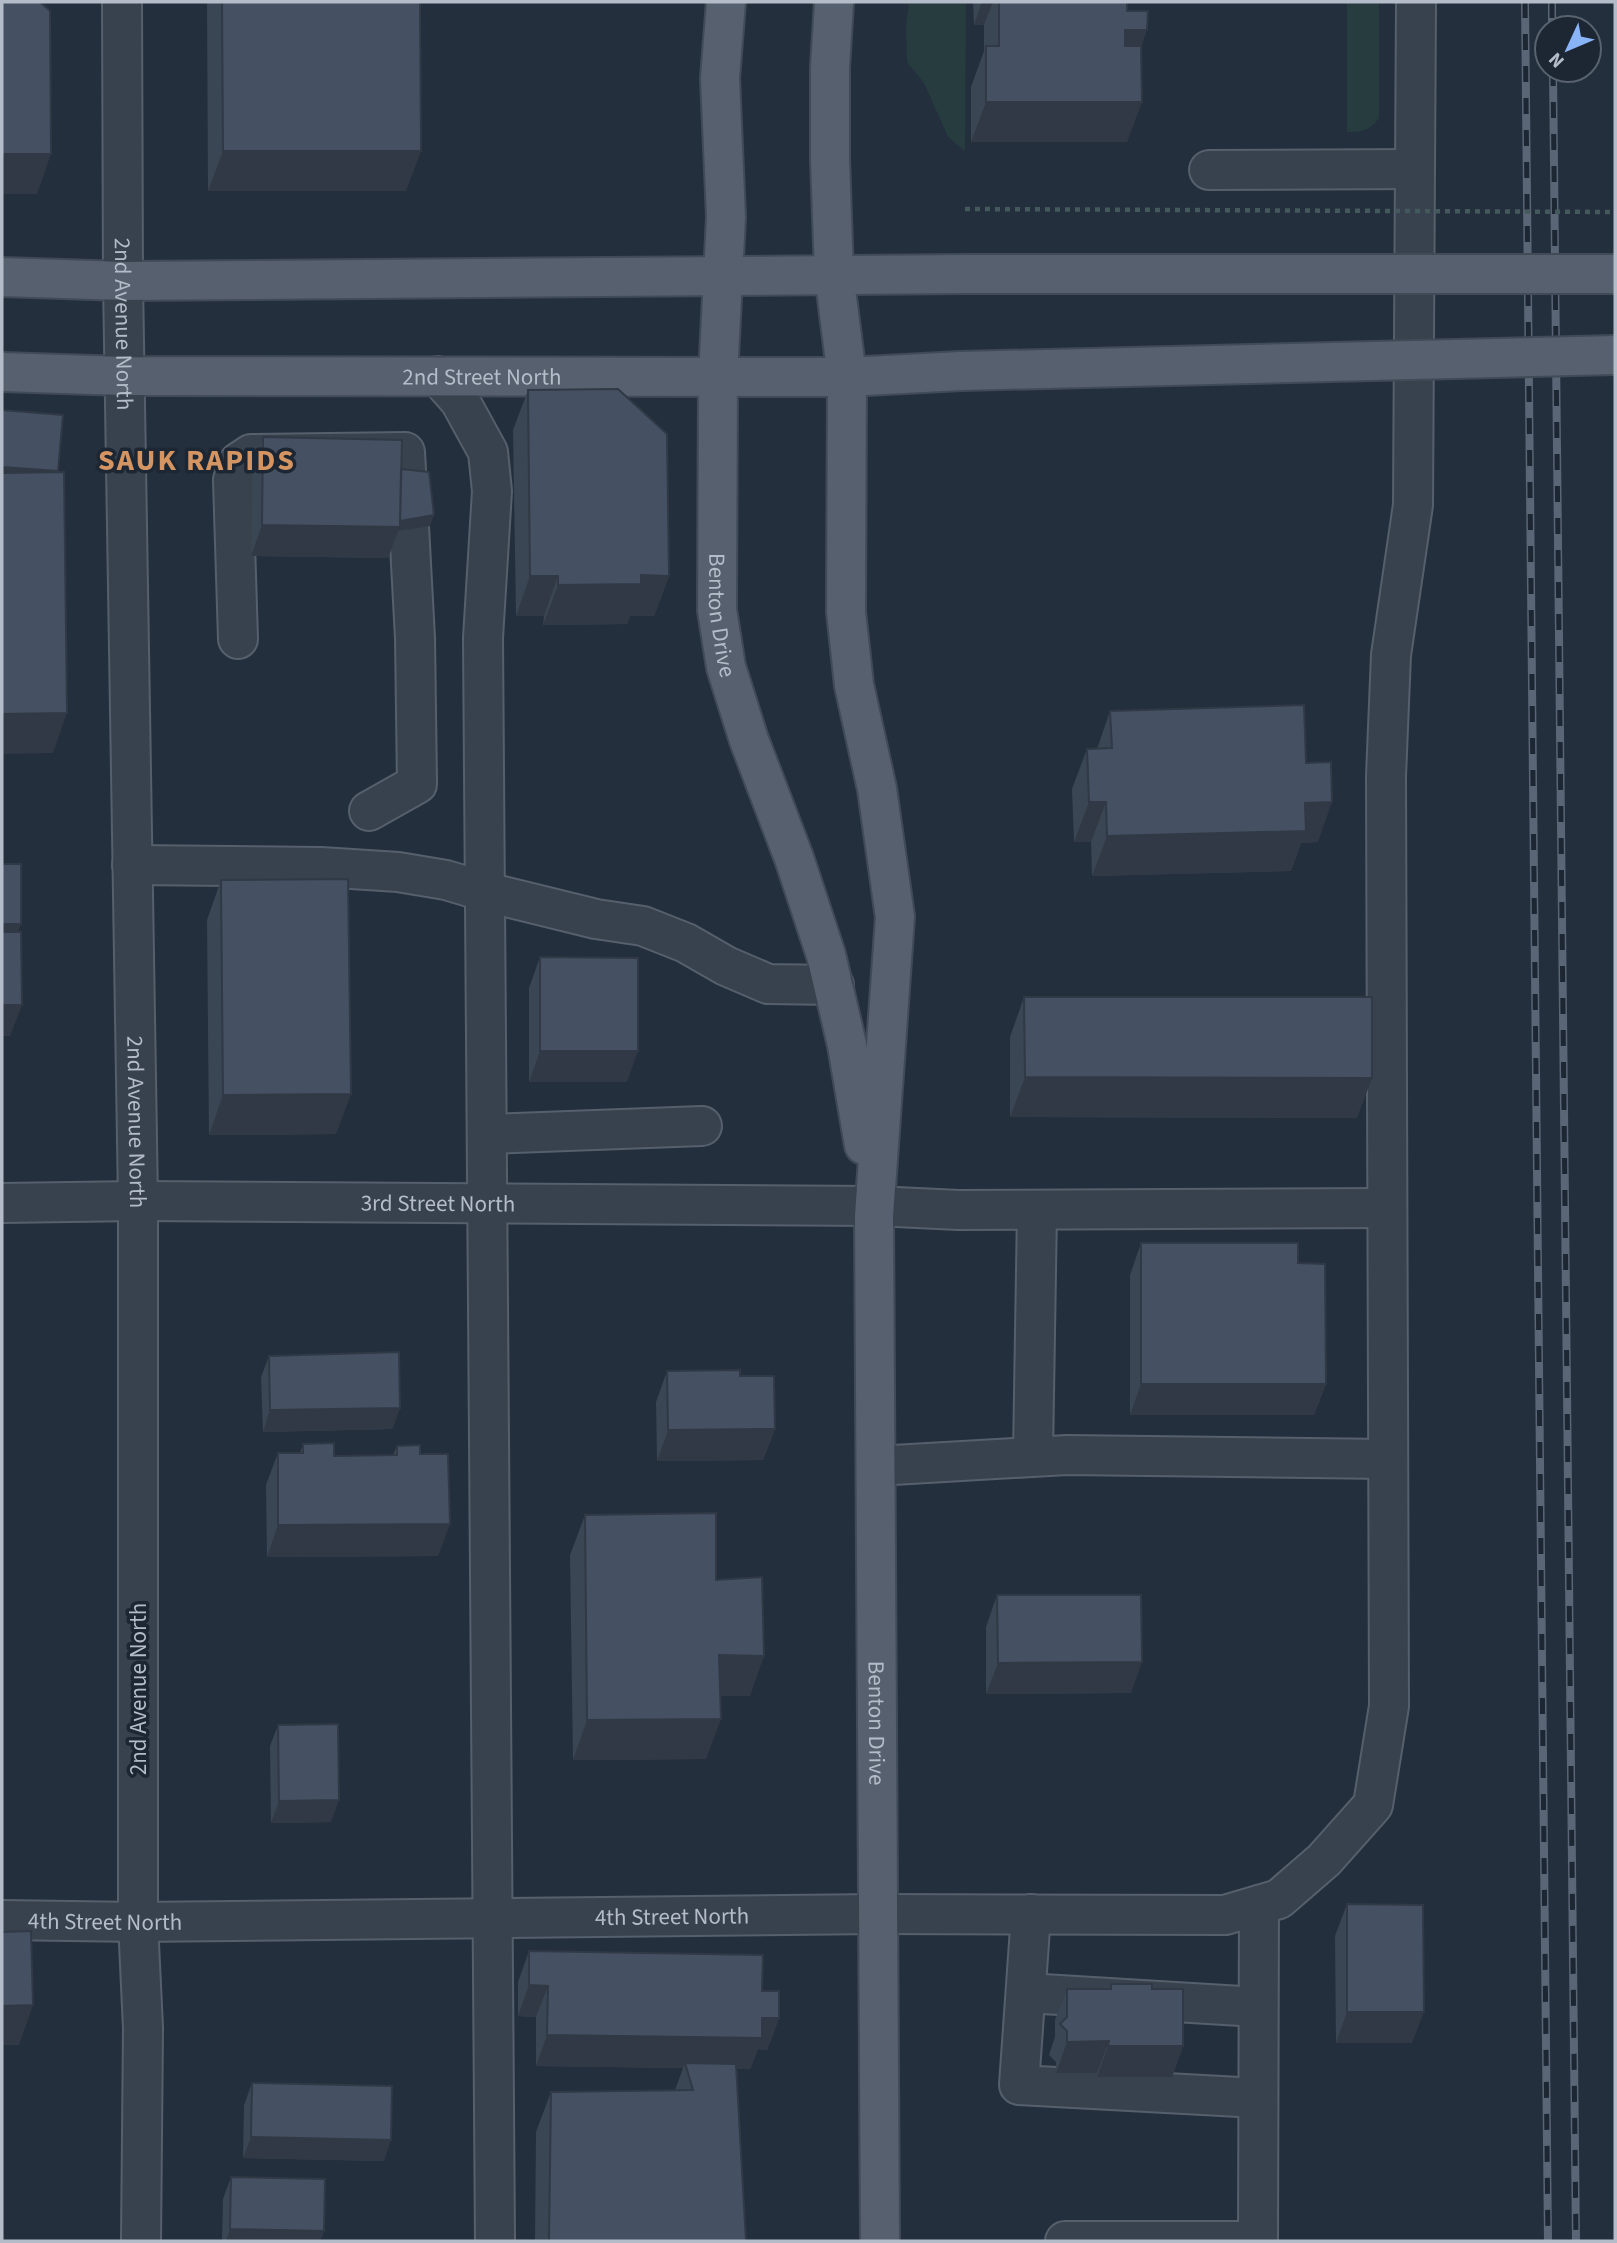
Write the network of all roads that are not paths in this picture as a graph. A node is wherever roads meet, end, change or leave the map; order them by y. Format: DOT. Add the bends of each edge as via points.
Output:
graph roads {
  1 [pos="122,2"];
  2 [pos="726,2"];
  3 [pos="834,2"];
  4 [pos="1416,2"];
  5 [pos="1415,169"];
  6 [pos="1209,170"];
  7 [pos="834,274"];
  8 [pos="1615,274"];
  9 [pos="723,276"];
  10 [pos="2,277"];
  11 [pos="123,281"];
  12 [pos="1615,355"];
  13 [pos="2,372"];
  14 [pos="124,376"];
  15 [pos="438,376"];
  16 [pos="718,377"];
  17 [pos="847,377"];
  18 [pos="238,639"];
  19 [pos="369,811"];
  20 [pos="132,865"];
  21 [pos="486,892"];
  22 [pos="834,985"];
  23 [pos="702,1126"];
  24 [pos="488,1134"];
  25 [pos="138,1201"];
  26 [pos="2,1203"];
  27 [pos="488,1204"];
  28 [pos="875,1206"];
  29 [pos="1387,1208"];
  30 [pos="1037,1210"];
  31 [pos="1033,1456"];
  32 [pos="1388,1459"];
  33 [pos="876,1466"];
  34 [pos="1259,1905"];
  35 [pos="878,1914"];
  36 [pos="1031,1914"];
  37 [pos="494,1918"];
  38 [pos="2,1920"];
  39 [pos="138,1922"];
  40 [pos="1026,1993"];
  41 [pos="1258,2007"];
  42 [pos="1258,2098"];
  43 [pos="141,2241"];
  44 [pos="495,2241"];
  45 [pos="880,2241"];
  46 [pos="1065,2241"];
  1 -- 11 [label="street, 2nd Avenue North"];
  2 -- 9 [label="main road, Benton Drive" via="720,78 726,217"];
  3 -- 7 [label="main road, Benton Drive" via="830,159"];
  4 -- 5 [label="street, 4th Street North"];
  5 -- 6 [label="street"];
  5 -- 29 [label="street, 4th Street North" via="1413,505 1391,654 1386,776"];
  7 -- 8 [label="main road, bridge"];
  7 -- 9 [label="main road"];
  7 -- 17 [label="main road, Benton Drive"];
  9 -- 11 [label="main road"];
  9 -- 16 [label="main road, Benton Drive"];
  10 -- 11 [label="main road"];
  11 -- 14 [label="street, 2nd Avenue North"];
  12 -- 17 [label="main road, 2nd Street North, bridge"];
  13 -- 14 [label="main road, 2nd Street North"];
  14 -- 15 [label="main road, 2nd Street North"];
  14 -- 20 [label="street, 2nd Avenue North"];
  15 -- 16 [label="main road, 2nd Street North"];
  15 -- 21 [label="street" via="460,401 488,452 492,491 483,638"];
  16 -- 17 [label="main road, 2nd Street North"];
  16 -- 22 [label="main road, Benton Drive" via="717,610 726,667"];
  17 -- 28 [label="main road, Benton Drive" via="846,612 854,685 877,789 895,917"];
  18 -- 19 [label="street" via="233,480 239,462 251,454 405,452 417,785"];
  20 -- 21 [label="street" via="398,872"];
  20 -- 25 [label="street, 2nd Avenue North"];
  21 -- 22 [label="street" via="643,926 768,984"];
  21 -- 24 [label="street"];
  22 -- 28 [label="main road, Benton Drive"];
  23 -- 24 [label="street"];
  24 -- 27 [label="street"];
  25 -- 26 [label="street, 3rd Street North"];
  25 -- 27 [label="street, 3rd Street North"];
  25 -- 39 [label="street, 2nd Avenue North"];
  27 -- 28 [label="street, 3rd Street North"];
  27 -- 37 [label="street"];
  28 -- 30 [label="street, 3rd Street North"];
  28 -- 33 [label="main road, Benton Drive"];
  29 -- 30 [label="street, 3rd Street North"];
  29 -- 32 [label="street, 4th Street North"];
  30 -- 31 [label="street"];
  31 -- 32 [label="street"];
  31 -- 33 [label="street"];
  32 -- 34 [label="street, 4th Street North" via="1389,1706 1373,1805 1324,1860 1279,1899"];
  33 -- 35 [label="main road, Benton Drive"];
  34 -- 36 [label="street, 4th Street North" via="1225,1915"];
  34 -- 41 [label="street"];
  35 -- 36 [label="street, 4th Street North"];
  35 -- 37 [label="street, 4th Street North"];
  35 -- 45 [label="main road, Benton Drive"];
  36 -- 40 [label="street"];
  37 -- 39 [label="street, 4th Street North"];
  37 -- 44 [label="street"];
  38 -- 39 [label="street, 4th Street North"];
  39 -- 43 [label="street, 2nd Avenue North" via="144,2028"];
  40 -- 41 [label="street"];
  40 -- 42 [label="street" via="1019,2085"];
  41 -- 42 [label="street"];
  42 -- 46 [label="street" via="1258,2241"];
}
